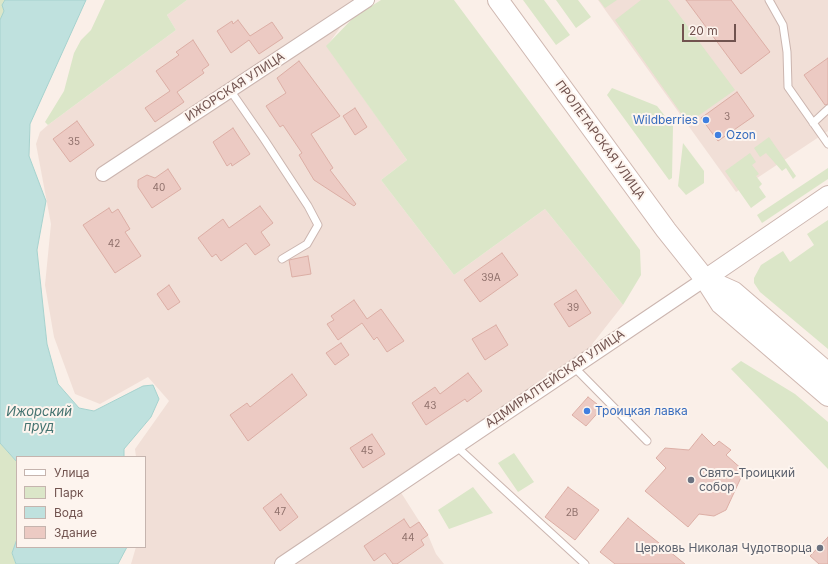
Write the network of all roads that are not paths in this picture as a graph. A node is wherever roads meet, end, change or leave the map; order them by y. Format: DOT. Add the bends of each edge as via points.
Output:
graph roads {
  1 [pos="367,0"];
  2 [pos="498,0"];
  3 [pos="770,1"];
  4 [pos="230,90"];
  5 [pos="828,109"];
  6 [pos="813,123"];
  7 [pos="828,144"];
  8 [pos="103,174"];
  9 [pos="828,195"];
  10 [pos="282,259"];
  11 [pos="705,279"];
  12 [pos="574,367"];
  13 [pos="828,372"];
  14 [pos="828,396"];
  15 [pos="647,441"];
  16 [pos="456,446"];
  17 [pos="282,564"];
  18 [pos="585,564"];
  1 -- 4 [label="street, ИЖОРСКАЯ УЛИЦА"];
  2 -- 11 [label="main road, ПРОЛЕТАРСКАЯ УЛИЦА" via="666,230"];
  3 -- 6 [label="lane" via="783,25 788,87"];
  4 -- 8 [label="street, ИЖОРСКАЯ УЛИЦА"];
  4 -- 10 [label="lane" via="318,225 307,244"];
  5 -- 6 [label="lane"];
  6 -- 7 [label="lane"];
  9 -- 11 [label="street, АДМИРАЛТЕЙСКАЯ УЛИЦА"];
  11 -- 12 [label="street, АДМИРАЛТЕЙСКАЯ УЛИЦА"];
  11 -- 13 [label="main road, ПРОЛЕТАРСКАЯ УЛИЦА" via="734,292"];
  11 -- 14 [label="main road, ПРОЛЕТАРСКАЯ УЛИЦА" via="721,304"];
  12 -- 15 [label="lane"];
  12 -- 16 [label="street, АДМИРАЛТЕЙСКАЯ УЛИЦА"];
  16 -- 17 [label="street, АДМИРАЛТЕЙСКАЯ УЛИЦА"];
  16 -- 18 [label="lane"];
}
